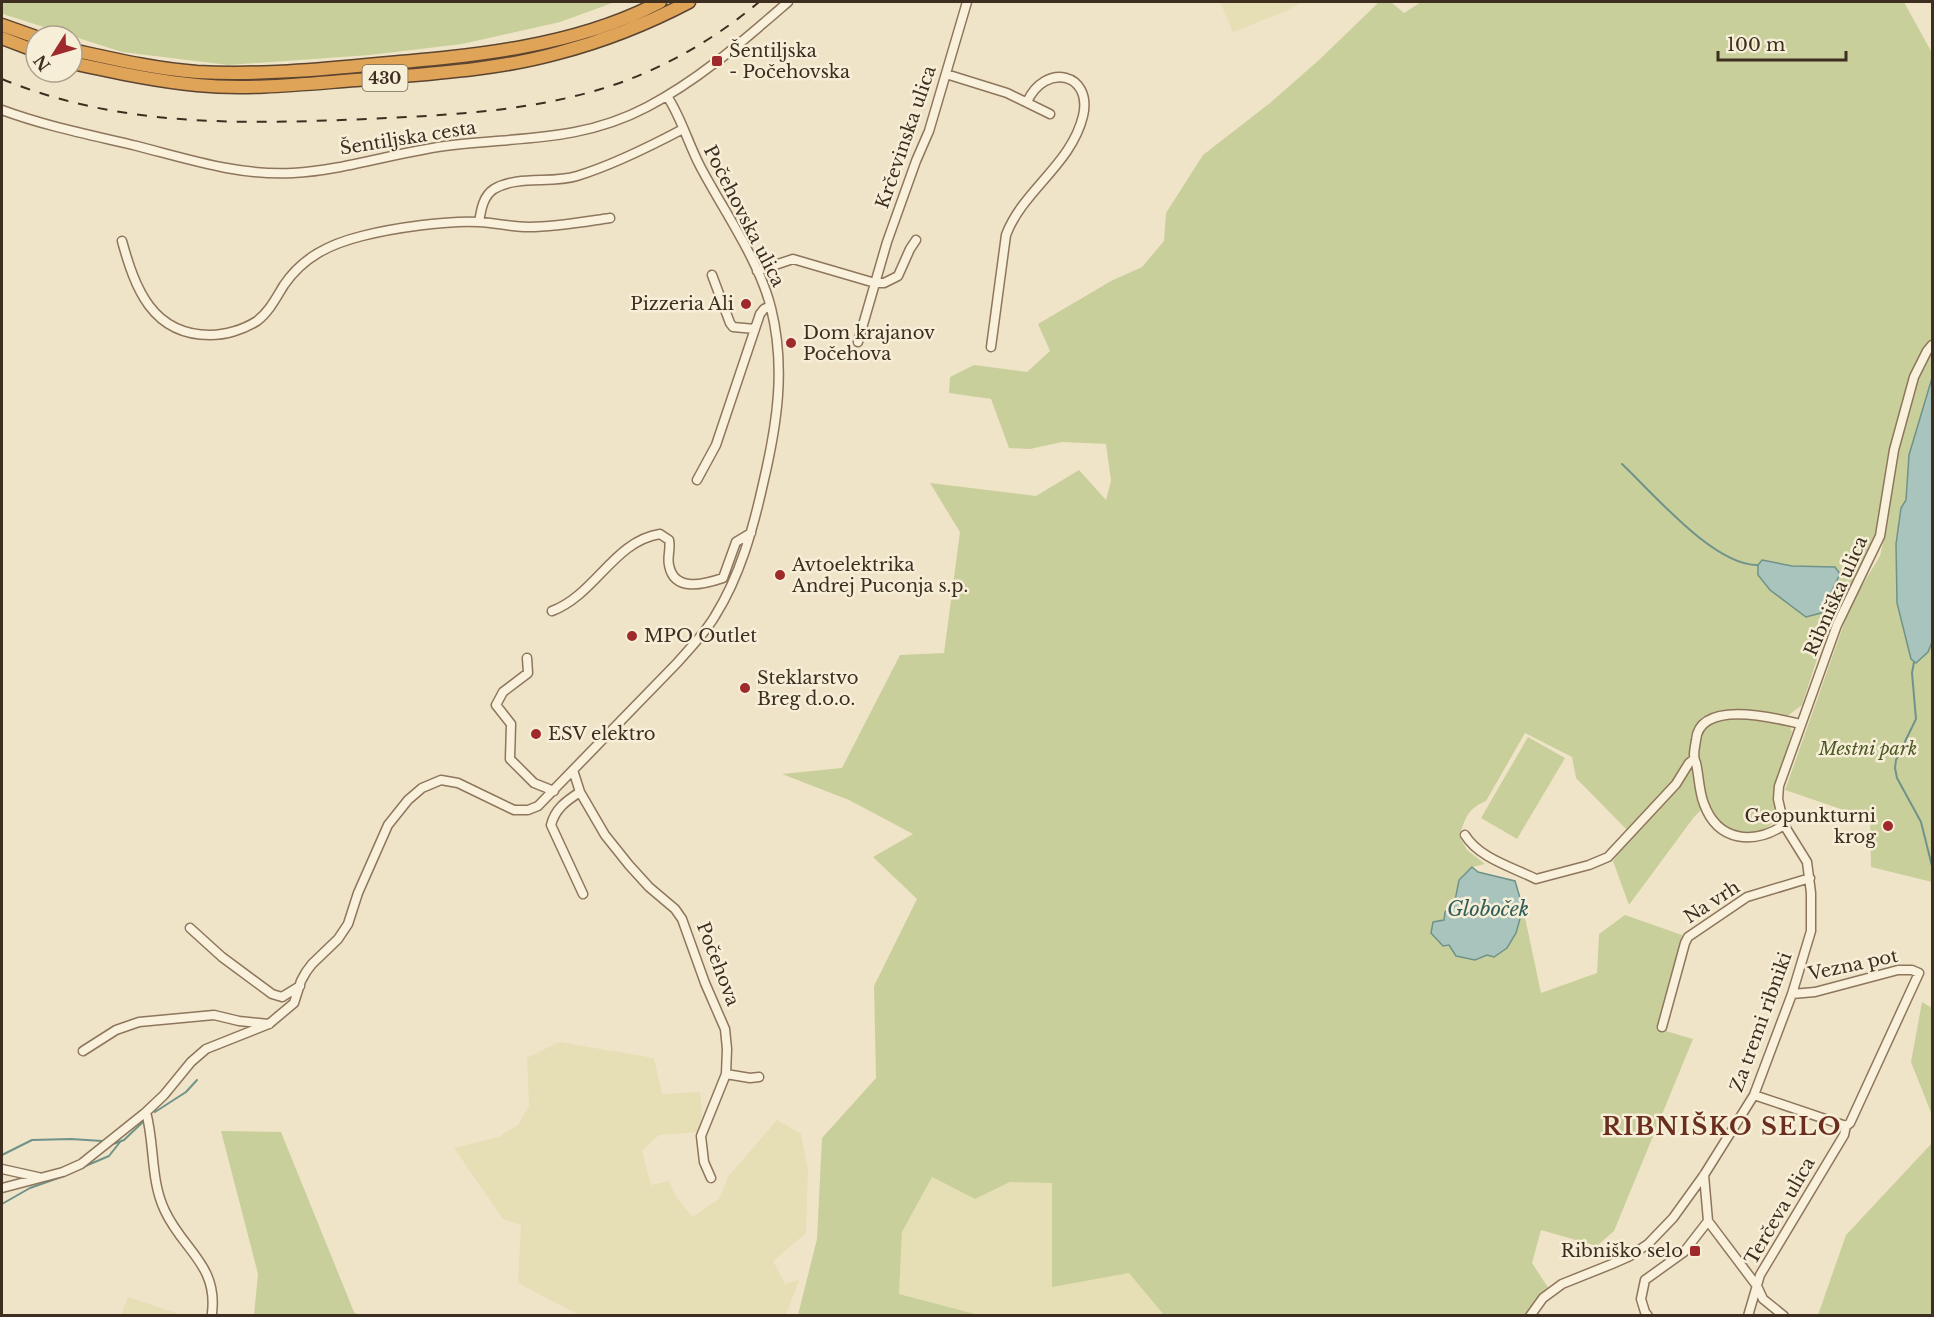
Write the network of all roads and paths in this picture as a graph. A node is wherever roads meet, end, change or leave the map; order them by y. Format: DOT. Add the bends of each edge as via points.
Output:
graph roads {
  1 [pos="660,2"];
  2 [pos="689,2"];
  3 [pos="788,2"];
  4 [pos="966,2"];
  5 [pos="2,26"];
  6 [pos="24,34"];
  7 [pos="2,38"];
  8 [pos="24,46"];
  9 [pos="84,53"];
  10 [pos="84,66"];
  11 [pos="946,74"];
  12 [pos="667,96"];
  13 [pos="1027,102"];
  14 [pos="2,110"];
  15 [pos="1050,114"];
  16 [pos="682,129"];
  17 [pos="610,218"];
  18 [pos="479,222"];
  19 [pos="916,240"];
  20 [pos="122,241"];
  21 [pos="757,271"];
  22 [pos="712,275"];
  23 [pos="875,283"];
  24 [pos="770,306"];
  25 [pos="754,329"];
  26 [pos="858,342"];
  27 [pos="1932,345"];
  28 [pos="991,347"];
  29 [pos="698,480"];
  30 [pos="751,533"];
  31 [pos="552,611"];
  32 [pos="527,658"];
  33 [pos="1801,724"];
  34 [pos="1694,759"];
  35 [pos="575,775"];
  36 [pos="580,790"];
  37 [pos="554,791"];
  38 [pos="1784,825"];
  39 [pos="1465,835"];
  40 [pos="1810,878"];
  41 [pos="583,894"];
  42 [pos="190,928"];
  43 [pos="1919,973"];
  44 [pos="300,986"];
  45 [pos="1792,994"];
  46 [pos="270,1024"];
  47 [pos="1662,1028"];
  48 [pos="83,1051"];
  49 [pos="726,1074"];
  50 [pos="759,1077"];
  51 [pos="1754,1095"];
  52 [pos="146,1112"];
  53 [pos="1846,1126"];
  54 [pos="2,1168"];
  55 [pos="1704,1175"];
  56 [pos="42,1177"];
  57 [pos="711,1179"];
  58 [pos="2,1188"];
  59 [pos="1708,1221"];
  60 [pos="1757,1286"];
  61 [pos="1763,1299"];
  62 [pos="1753,1302"];
  63 [pos="212,1313"];
  64 [pos="1530,1316"];
  65 [pos="1648,1316"];
  66 [pos="1748,1316"];
  67 [pos="1784,1316"];
  1 -- 9 [label="highway, 430" via="567,37 518,47 328,69 196,72"];
  2 -- 10 [label="highway, 430" via="607,38 557,54 492,67 253,87 147,79"];
  3 -- 12 [label="street, Šentiljska cesta" via="717,61"];
  4 -- 11 [label="street, Krčevinska ulica"];
  5 -- 6 [label="highway"];
  7 -- 8 [label="highway"];
  11 -- 13 [label="street"];
  11 -- 23 [label="street, Krčevinska ulica"];
  12 -- 14 [label="street, Šentiljska cesta" via="626,116 575,133 426,149 292,173 218,167"];
  12 -- 16 [label="street, Počehovska ulica"];
  13 -- 15 [label="street"];
  13 -- 28 [label="street" via="1041,82 1064,77 1076,84 1083,96 1083,115 1062,161 1011,220"];
  16 -- 18 [label="street" via="575,177 494,189 485,198"];
  16 -- 21 [label="street, Počehovska ulica"];
  17 -- 18 [label="street" via="531,227"];
  18 -- 20 [label="street" via="364,235 326,247 301,265 259,320 222,335 184,332 163,321 134,280"];
  19 -- 23 [label="street" via="898,276"];
  21 -- 23 [label="street" via="793,259"];
  21 -- 24 [label="street, Počehovska ulica"];
  22 -- 25 [label="street" via="733,327"];
  23 -- 26 [label="street, Krčevinska ulica"];
  24 -- 25 [label="street" via="760,314"];
  24 -- 30 [label="street, Počehovska ulica" via="776,333 779,390 775,433"];
  25 -- 29 [label="street" via="716,445"];
  27 -- 33 [label="street, Ribniška ulica" via="1914,377 1897,440 1880,536 1840,618"];
  30 -- 31 [label="street, Počehovska ulica" via="736,542 723,578 695,586 682,582 671,572 669,540 660,534 651,535 629,547 580,595"];
  30 -- 35 [label="street, Počehovska ulica" via="715,617"];
  32 -- 37 [label="street" via="528,673 503,692 496,705 511,724 510,759 534,783"];
  33 -- 34 [label="street" via="1765,717 1717,716 1701,726 1696,735"];
  33 -- 38 [label="street, Ribniška ulica" via="1779,786"];
  34 -- 38 [label="street" via="1703,802 1723,829 1746,838"];
  34 -- 39 [label="street" via="1616,849 1589,865 1536,879 1479,850"];
  35 -- 36 [label="street, Počehova"];
  35 -- 37 [label="street, Počehovska ulica"];
  36 -- 41 [label="street" via="560,807 551,825"];
  36 -- 49 [label="street, Počehova" via="605,835 682,919 725,1029"];
  37 -- 44 [label="street, Počehovska ulica" via="538,806 514,810 458,783 441,780 423,788 388,825 348,924 312,964"];
  38 -- 40 [label="street, Za tremi ribniki" via="1807,862"];
  40 -- 45 [label="street, Za tremi ribniki" via="1811,931"];
  40 -- 47 [label="street, Na vrh" via="1747,897 1688,937"];
  42 -- 44 [label="street" via="272,994 282,996"];
  43 -- 45 [label="street, Vezna pot" via="1898,969 1815,992"];
  43 -- 53 [label="street, Terčeva ulica" via="1872,1079"];
  44 -- 46 [label="street, Počehovska ulica" via="294,1003"];
  45 -- 51 [label="street, Za tremi ribniki"];
  46 -- 48 [label="street" via="214,1015 139,1022 124,1026"];
  46 -- 52 [label="street, Počehovska ulica" via="206,1050"];
  49 -- 50 [label="street"];
  49 -- 57 [label="street, Počehova" via="701,1136"];
  51 -- 53 [label="street"];
  51 -- 55 [label="street, Za tremi ribniki"];
  52 -- 56 [label="street, Počehovska ulica" via="81,1164"];
  52 -- 63 [label="street" via="161,1200 179,1235 204,1265 213,1294"];
  53 -- 60 [label="street, Terčeva ulica"];
  54 -- 56 [label="street"];
  55 -- 59 [label="street"];
  55 -- 64 [label="street, Za tremi ribniki" via="1674,1218 1648,1244 1621,1260 1562,1284 1543,1298"];
  56 -- 58 [label="street, Počehovska ulica"];
  59 -- 60 [label="street"];
  59 -- 65 [label="street" via="1684,1252 1645,1280 1641,1299"];
  60 -- 61 [label="street"];
  60 -- 62 [label="street, Terčeva ulica"];
  61 -- 62 [label="street"];
  61 -- 67 [label="street"];
  62 -- 66 [label="street, Terčeva ulica"];
}
